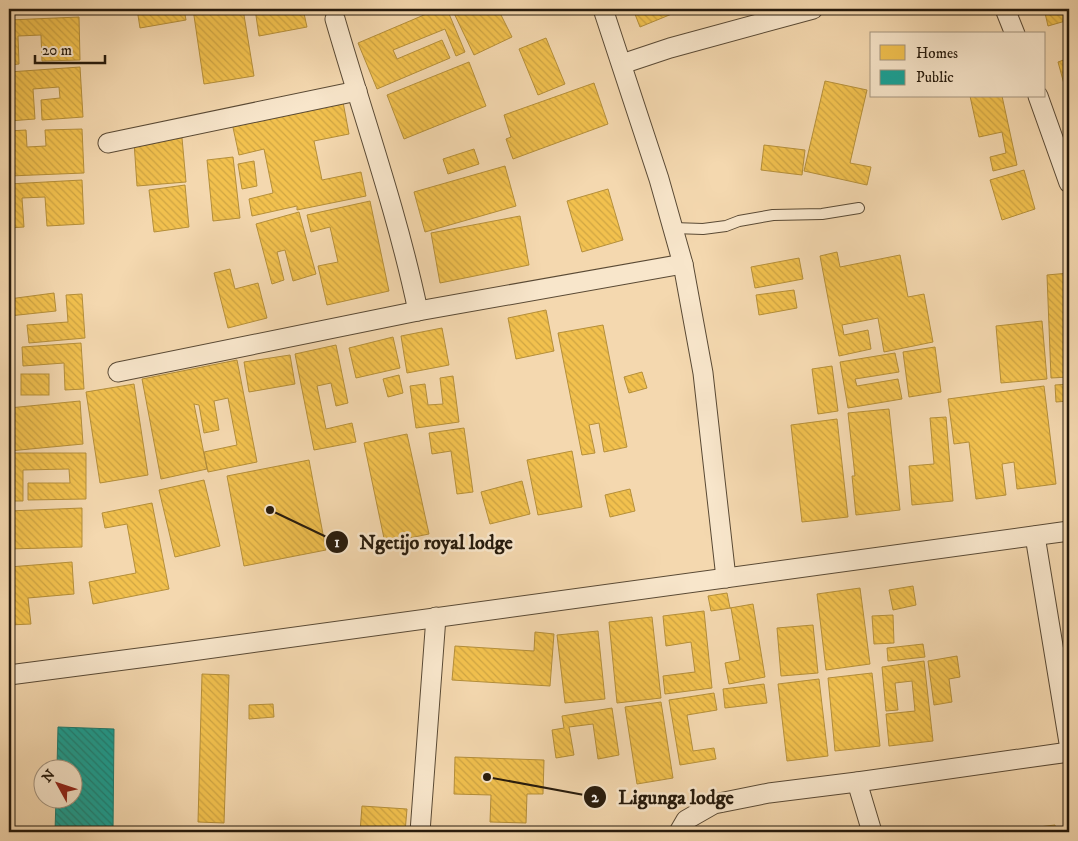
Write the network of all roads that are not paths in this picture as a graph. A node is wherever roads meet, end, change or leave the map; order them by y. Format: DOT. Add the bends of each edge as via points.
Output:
graph roads {
  1 [pos="603,9"];
  2 [pos="813,9"];
  3 [pos="1005,9"];
  4 [pos="335,19"];
  5 [pos="1014,32"];
  6 [pos="622,64"];
  7 [pos="358,91"];
  8 [pos="1039,98"];
  9 [pos="108,143"];
  10 [pos="1069,182"];
  11 [pos="859,208"];
  12 [pos="673,228"];
  13 [pos="683,264"];
  14 [pos="418,311"];
  15 [pos="118,372"];
  16 [pos="1069,531"];
  17 [pos="1036,536"];
  18 [pos="726,578"];
  19 [pos="436,617"];
  20 [pos="9,675"];
  21 [pos="1069,743"];
  22 [pos="1069,752"];
  23 [pos="857,782"];
  24 [pos="420,832"];
  25 [pos="679,832"];
  26 [pos="872,832"];
  1 -- 6 [label="street"];
  2 -- 6 [label="street"];
  3 -- 5 [label="street"];
  4 -- 7 [label="street"];
  6 -- 12 [label="street"];
  7 -- 9 [label="street"];
  7 -- 14 [label="street" via="407,260"];
  8 -- 10 [label="street"];
  11 -- 12 [label="lane" via="822,214 773,215 703,229"];
  12 -- 13 [label="street"];
  13 -- 14 [label="street"];
  13 -- 18 [label="street" via="703,373"];
  14 -- 15 [label="street"];
  16 -- 17 [label="street"];
  17 -- 18 [label="street"];
  17 -- 21 [label="street"];
  18 -- 19 [label="street"];
  19 -- 20 [label="street"];
  19 -- 24 [label="street"];
  22 -- 23 [label="street"];
  23 -- 25 [label="street" via="768,793 714,804 686,820"];
  23 -- 26 [label="street"];
}
